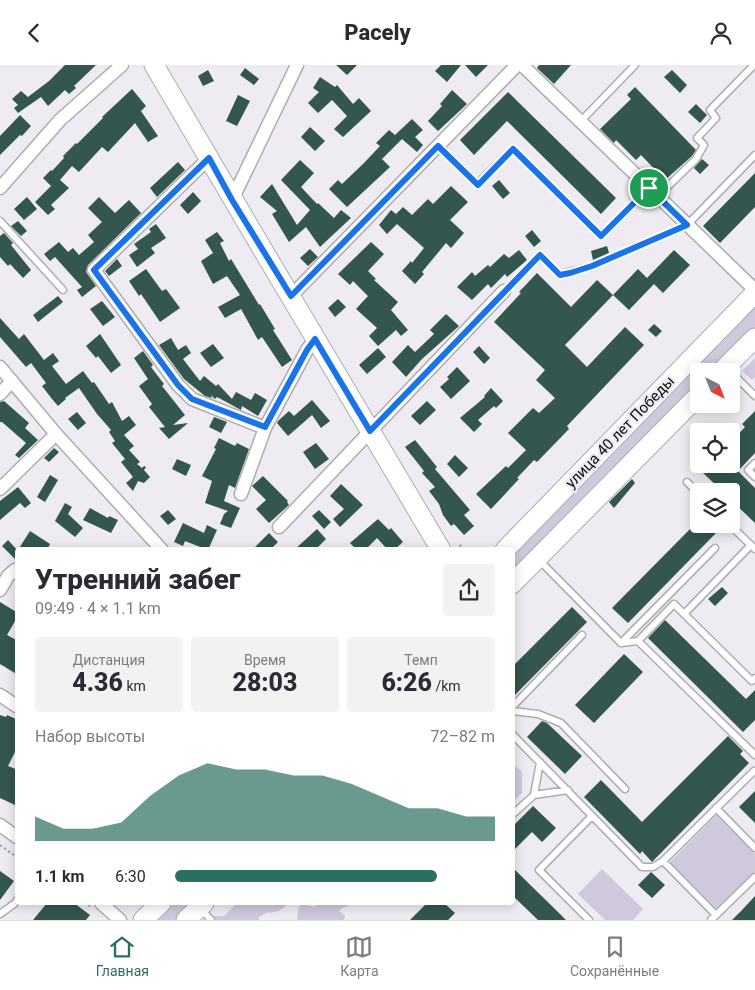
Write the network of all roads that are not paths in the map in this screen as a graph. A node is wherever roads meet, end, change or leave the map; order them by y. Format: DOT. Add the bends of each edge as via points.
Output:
graph roads {
  1 [pos="122,65"];
  2 [pos="154,65"];
  3 [pos="297,65"];
  4 [pos="517,65"];
  5 [pos="522,65"];
  6 [pos="635,65"];
  7 [pos="754,65"];
  8 [pos="580,122"];
  9 [pos="438,146"];
  10 [pos="755,155"];
  11 [pos="209,158"];
  12 [pos="0,188"];
  13 [pos="654,192"];
  14 [pos="232,200"];
  15 [pos="0,221"];
  16 [pos="687,225"];
  17 [pos="63,290"];
  18 [pos="504,291"];
  19 [pos="755,291"];
  20 [pos="291,296"];
  21 [pos="755,338"];
  22 [pos="315,339"];
  23 [pos="734,363"];
  24 [pos="0,367"];
  25 [pos="12,381"];
  26 [pos="740,382"];
  27 [pos="0,394"];
  28 [pos="755,396"];
  29 [pos="690,404"];
  30 [pos="265,427"];
  31 [pos="370,431"];
  32 [pos="56,434"];
  33 [pos="755,463"];
  34 [pos="755,477"];
  35 [pos="687,482"];
  36 [pos="690,485"];
  37 [pos="0,489"];
  38 [pos="241,494"];
  39 [pos="279,527"];
  40 [pos="738,533"];
  41 [pos="159,547"];
  42 [pos="439,547"];
  43 [pos="508,547"];
  44 [pos="753,547"];
  45 [pos="715,548"];
  46 [pos="538,558"];
  47 [pos="15,570"];
  48 [pos="515,582"];
  49 [pos="0,590"];
  50 [pos="684,613"];
  51 [pos="582,635"];
  52 [pos="638,641"];
  53 [pos="621,643"];
  54 [pos="755,678"];
  55 [pos="0,695"];
  56 [pos="515,704"];
  57 [pos="15,705"];
  58 [pos="515,711"];
  59 [pos="515,736"];
  60 [pos="755,755"];
  61 [pos="540,762"];
  62 [pos="755,772"];
  63 [pos="625,789"];
  64 [pos="568,790"];
  65 [pos="534,795"];
  66 [pos="716,808"];
  67 [pos="515,812"];
  68 [pos="592,816"];
  69 [pos="0,825"];
  70 [pos="15,836"];
  71 [pos="755,848"];
  72 [pos="663,861"];
  73 [pos="755,877"];
  74 [pos="15,903"];
  75 [pos="103,905"];
  76 [pos="159,905"];
  77 [pos="0,914"];
  78 [pos="714,918"];
  79 [pos="120,920"];
  80 [pos="144,920"];
  81 [pos="589,920"];
  1 -- 12 [label="street" via="60,120"];
  2 -- 11 [label="main road"];
  3 -- 14 [label="street"];
  4 -- 9 [label="street"];
  5 -- 8 [label="street"];
  6 -- 8 [label="lane"];
  7 -- 13 [label="lane" via="710,110 716,118 696,138 704,145 696,159"];
  8 -- 13 [label="street"];
  9 -- 13 [label="lane" via="478,185 513,149 601,236"];
  9 -- 20 [label="street"];
  10 -- 16 [label="lane"];
  11 -- 14 [label="main road"];
  11 -- 30 [label="street" via="94,270 178,385 192,399"];
  13 -- 16 [label="street"];
  14 -- 20 [label="main road"];
  15 -- 17 [label="lane"];
  16 -- 18 [label="lane" via="570,273 560,275 540,255"];
  16 -- 19 [label="street"];
  18 -- 31 [label="street"];
  19 -- 43 [label="main road, улица 40 лет Победы"];
  20 -- 22 [label="main road"];
  21 -- 23 [label="main road"];
  22 -- 30 [label="street"];
  22 -- 31 [label="main road"];
  24 -- 25 [label="street"];
  25 -- 27 [label="street"];
  25 -- 32 [label="street"];
  26 -- 28 [label="lane"];
  29 -- 46 [label="main road, улица 40 лет Победы"];
  30 -- 38 [label="street"];
  31 -- 39 [label="street"];
  31 -- 42 [label="main road"];
  32 -- 37 [label="street"];
  32 -- 41 [label="street"];
  33 -- 34 [label="lane" via="748,471"];
  35 -- 36 [label="lane"];
  40 -- 44 [label="lane"];
  44 -- 50 [label="lane"];
  45 -- 53 [label="lane"];
  46 -- 48 [label="main road, улица 40 лет Победы"];
  46 -- 53 [label="lane"];
  47 -- 49 [label="street"];
  50 -- 52 [label="lane" via="674,603"];
  50 -- 54 [label="lane" via="752,681"];
  51 -- 56 [label="lane"];
  52 -- 53 [label="lane"];
  52 -- 60 [label="lane"];
  55 -- 57 [label="street"];
  58 -- 63 [label="lane" via="538,714 561,723"];
  59 -- 61 [label="lane"];
  61 -- 64 [label="lane"];
  61 -- 65 [label="lane"];
  62 -- 66 [label="lane"];
  64 -- 65 [label="lane"];
  64 -- 68 [label="lane"];
  65 -- 67 [label="lane"];
  66 -- 71 [label="lane"];
  66 -- 72 [label="lane"];
  68 -- 72 [label="lane" via="642,867 653,867"];
  68 -- 81 [label="lane" via="538,870"];
  69 -- 70 [label="street"];
  72 -- 78 [label="lane"];
  73 -- 78 [label="lane"];
  74 -- 77 [label="lane"];
  75 -- 79 [label="street"];
  76 -- 80 [label="main road"];
}
